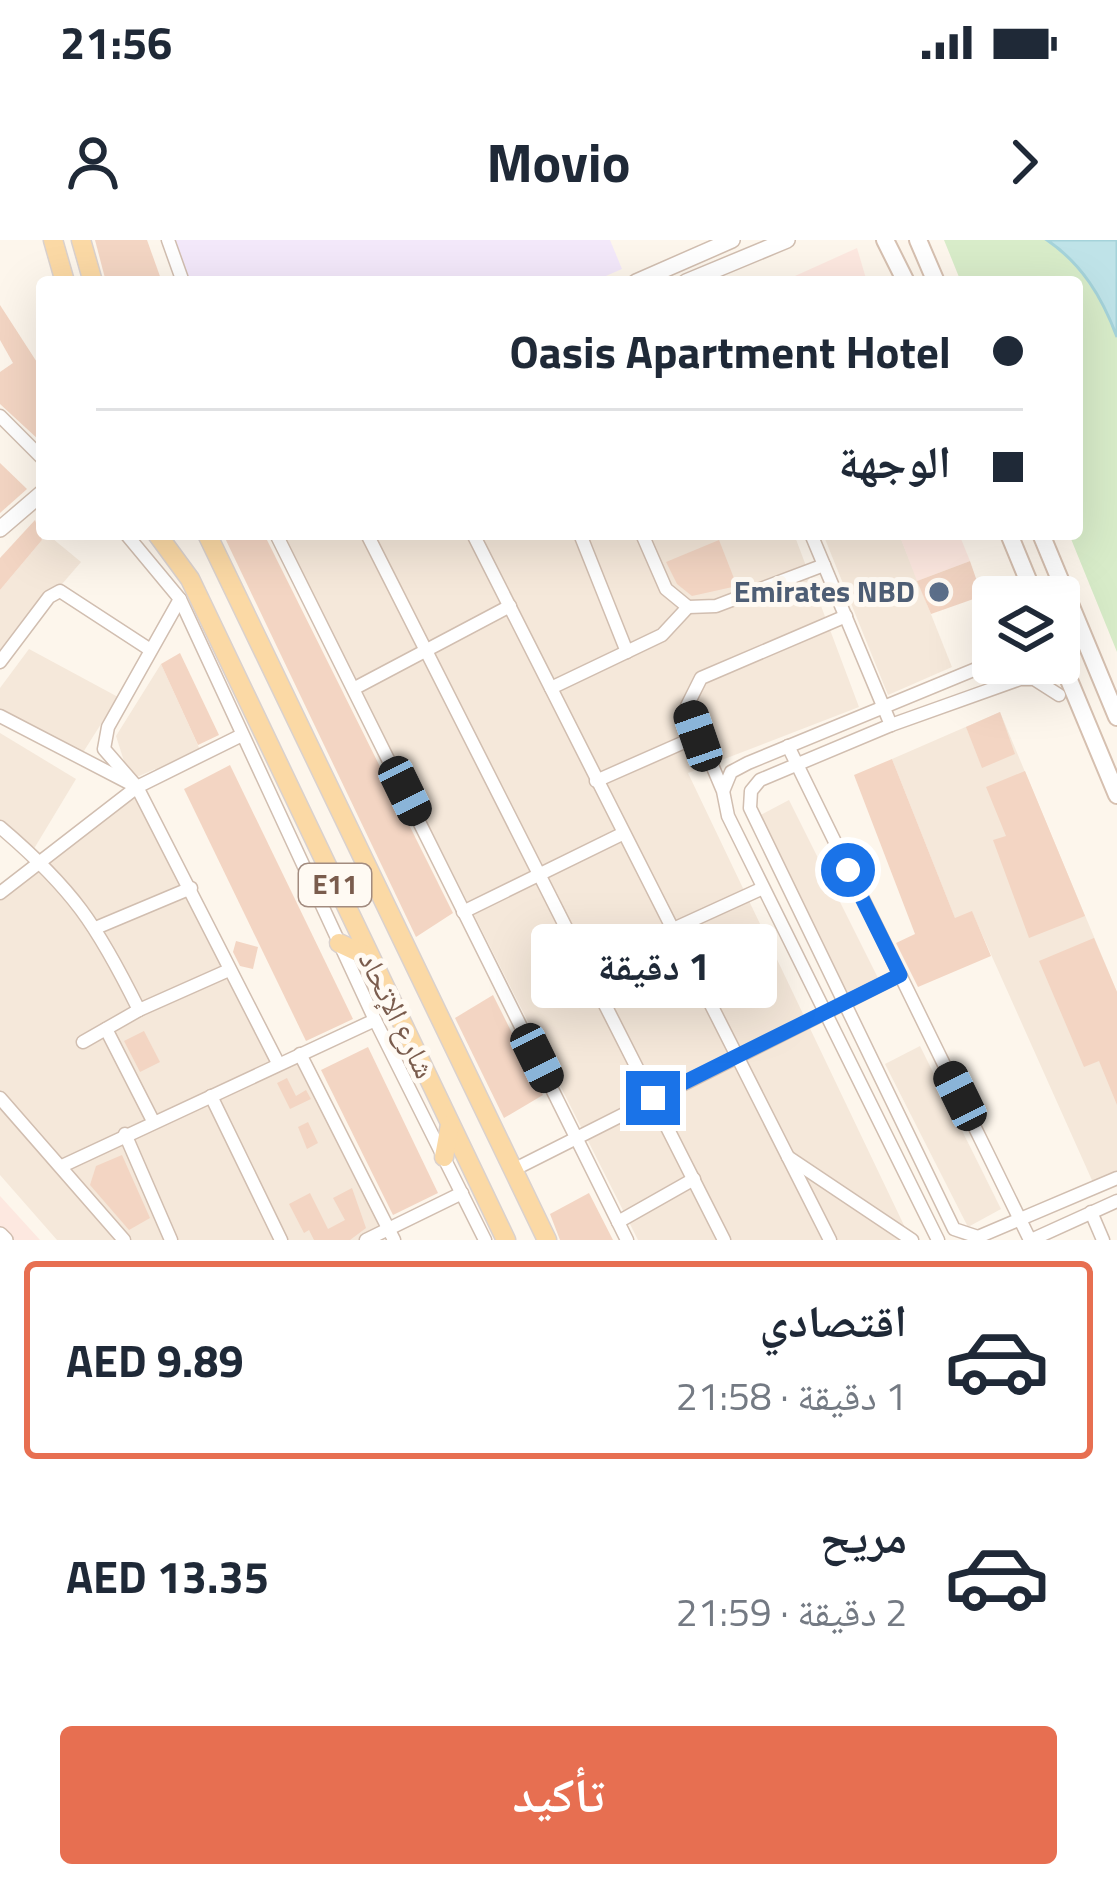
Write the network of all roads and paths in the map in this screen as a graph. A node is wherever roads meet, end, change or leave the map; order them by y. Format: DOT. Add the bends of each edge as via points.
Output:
graph roads {
  1 [pos="53,240"];
  2 [pos="81,240"];
  3 [pos="168,240"];
  4 [pos="732,240"];
  5 [pos="787,240"];
  6 [pos="885,240"];
  7 [pos="917,240"];
  8 [pos="694,247"];
  9 [pos="63,276"];
  10 [pos="91,276"];
  11 [pos="181,276"];
  12 [pos="646,276"];
  13 [pos="712,276"];
  14 [pos="903,276"];
  15 [pos="933,276"];
  16 [pos="0,416"];
  17 [pos="36,452"];
  18 [pos="36,497"];
  19 [pos="36,507"];
  20 [pos="16,512"];
  21 [pos="0,529"];
  22 [pos="131,540"];
  23 [pos="161,540"];
  24 [pos="210,540"];
  25 [pos="279,540"];
  26 [pos="371,540"];
  27 [pos="476,540"];
  28 [pos="582,540"];
  29 [pos="645,540"];
  30 [pos="814,540"];
  31 [pos="1012,540"];
  32 [pos="1043,540"];
  33 [pos="824,565"];
  34 [pos="1027,576"];
  35 [pos="180,599"];
  36 [pos="511,606"];
  37 [pos="688,607"];
  38 [pos="845,616"];
  39 [pos="216,633"];
  40 [pos="149,649"];
  41 [pos="424,652"];
  42 [pos="627,652"];
  43 [pos="205,654"];
  44 [pos="0,662"];
  45 [pos="972,670"];
  46 [pos="990,684"];
  47 [pos="1071,684"];
  48 [pos="355,688"];
  49 [pos="551,688"];
  50 [pos="983,692"];
  51 [pos="1059,695"];
  52 [pos="883,705"];
  53 [pos="0,716"];
  54 [pos="1117,717"];
  55 [pos="891,725"];
  56 [pos="242,735"];
  57 [pos="698,736"];
  58 [pos="788,746"];
  59 [pos="796,767"];
  60 [pos="596,781"];
  61 [pos="137,787"];
  62 [pos="723,790"];
  63 [pos="1117,795"];
  64 [pos="0,827"];
  65 [pos="622,834"];
  66 [pos="39,860"];
  67 [pos="538,874"];
  68 [pos="763,887"];
  69 [pos="191,888"];
  70 [pos="0,893"];
  71 [pos="463,912"];
  72 [pos="98,926"];
  73 [pos="671,930"];
  74 [pos="339,943"];
  75 [pos="369,957"];
  76 [pos="229,970"];
  77 [pos="900,975"];
  78 [pos="846,1001"];
  79 [pos="139,1010"];
  80 [pos="826,1012"];
  81 [pos="375,1020"];
  82 [pos="106,1029"];
  83 [pos="83,1042"];
  84 [pos="300,1054"];
  85 [pos="736,1057"];
  86 [pos="278,1064"];
  87 [pos="211,1096"];
  88 [pos="0,1098"];
  89 [pos="653,1098"];
  90 [pos="153,1121"];
  91 [pos="450,1125"];
  92 [pos="125,1134"];
  93 [pos="576,1138"];
  94 [pos="787,1156"];
  95 [pos="443,1157"];
  96 [pos="62,1166"];
  97 [pos="513,1170"];
  98 [pos="1117,1178"];
  99 [pos="694,1179"];
  100 [pos="461,1193"];
  101 [pos="1117,1202"];
  102 [pos="1091,1212"];
  103 [pos="1020,1219"];
  104 [pos="618,1222"];
  105 [pos="391,1234"];
  106 [pos="935,1239"];
  107 [pos="124,1240"];
  108 [pos="171,1240"];
  109 [pos="281,1240"];
  110 [pos="366,1240"];
  111 [pos="485,1240"];
  112 [pos="506,1240"];
  113 [pos="547,1240"];
  114 [pos="627,1240"];
  115 [pos="723,1240"];
  116 [pos="830,1240"];
  117 [pos="912,1240"];
  118 [pos="1031,1240"];
  119 [pos="1103,1240"];
  1 -- 9 [label="main road"];
  2 -- 10 [label="main road"];
  3 -- 11 [label="street"];
  4 -- 8 [label="street"];
  5 -- 13 [label="street"];
  6 -- 14 [label="main road"];
  7 -- 15 [label="main road"];
  8 -- 12 [label="street"];
  16 -- 17 [label="street"];
  18 -- 20 [label="street"];
  19 -- 20 [label="street"];
  20 -- 21 [label="street"];
  22 -- 35 [label="street"];
  23 -- 39 [label="main road, شارع الإتحاد / E11"];
  24 -- 97 [label="main road, شارع الإتحاد / E11"];
  25 -- 48 [label="street"];
  26 -- 41 [label="street"];
  27 -- 36 [label="street"];
  28 -- 42 [label="street"];
  29 -- 37 [label="street" via="666,589"];
  30 -- 33 [label="street"];
  31 -- 34 [label="main road"];
  32 -- 54 [label="main road"];
  33 -- 37 [label="street" via="716,606"];
  33 -- 38 [label="street"];
  35 -- 40 [label="street"];
  35 -- 43 [label="street"];
  36 -- 41 [label="street"];
  36 -- 49 [label="street"];
  37 -- 42 [label="street" via="662,635"];
  38 -- 52 [label="street"];
  38 -- 57 [label="street" via="701,678 687,706"];
  39 -- 43 [label="main road"];
  39 -- 75 [label="main road, شارع الإتحاد / E11"];
  40 -- 44 [label="street" via="60,591"];
  40 -- 61 [label="street" via="104,741"];
  41 -- 48 [label="street"];
  41 -- 67 [label="street"];
  42 -- 49 [label="street"];
  43 -- 56 [label="street"];
  45 -- 52 [label="street"];
  46 -- 50 [label="street"];
  47 -- 63 [label="main road"];
  48 -- 71 [label="street"];
  49 -- 60 [label="street"];
  50 -- 51 [label="street" via="1034,679"];
  50 -- 55 [label="street"];
  52 -- 55 [label="street"];
  52 -- 58 [label="street"];
  53 -- 61 [label="street"];
  55 -- 59 [label="street"];
  56 -- 61 [label="street"];
  56 -- 74 [label="street"];
  57 -- 60 [label="street"];
  57 -- 62 [label="street"];
  58 -- 59 [label="street"];
  58 -- 62 [label="street" via="731,772"];
  59 -- 77 [label="street"];
  59 -- 78 [label="street" via="754,785 750,808"];
  60 -- 65 [label="street"];
  61 -- 66 [label="street"];
  61 -- 69 [label="street"];
  62 -- 68 [label="street"];
  64 -- 66 [label="street"];
  65 -- 67 [label="street"];
  65 -- 73 [label="street"];
  66 -- 70 [label="street"];
  66 -- 72 [label="street"];
  67 -- 71 [label="street"];
  67 -- 89 [label="street"];
  68 -- 73 [label="street"];
  68 -- 80 [label="street"];
  69 -- 72 [label="street"];
  69 -- 76 [label="street"];
  71 -- 93 [label="street"];
  72 -- 79 [label="street"];
  73 -- 85 [label="street"];
  74 -- 75 [label="main road"];
  74 -- 81 [label="street"];
  75 -- 91 [label="main road, شارع الإتحاد / E11"];
  76 -- 79 [label="street"];
  76 -- 86 [label="street"];
  77 -- 78 [label="street"];
  77 -- 103 [label="street"];
  78 -- 80 [label="street"];
  78 -- 103 [label="street" via="954,1229 978,1238"];
  79 -- 82 [label="street"];
  80 -- 85 [label="street"];
  80 -- 106 [label="street"];
  81 -- 84 [label="street"];
  81 -- 95 [label="street"];
  82 -- 83 [label="street"];
  82 -- 90 [label="street"];
  84 -- 86 [label="street"];
  84 -- 105 [label="street"];
  85 -- 89 [label="street"];
  85 -- 94 [label="street"];
  86 -- 87 [label="street"];
  87 -- 90 [label="street"];
  87 -- 109 [label="street"];
  88 -- 96 [label="street"];
  89 -- 93 [label="street"];
  89 -- 99 [label="street"];
  90 -- 92 [label="street"];
  91 -- 95 [label="main road"];
  91 -- 112 [label="main road, شارع الإتحاد / E11"];
  92 -- 96 [label="street"];
  92 -- 108 [label="street"];
  93 -- 97 [label="street"];
  93 -- 104 [label="street"];
  94 -- 116 [label="street"];
  94 -- 117 [label="street"];
  95 -- 100 [label="street"];
  96 -- 107 [label="street"];
  97 -- 113 [label="main road, شارع الإتحاد / E11"];
  98 -- 103 [label="street"];
  99 -- 104 [label="street"];
  99 -- 115 [label="street"];
  100 -- 105 [label="street"];
  100 -- 111 [label="street"];
  101 -- 102 [label="street"];
  102 -- 118 [label="street"];
  102 -- 119 [label="street"];
  103 -- 118 [label="street"];
  104 -- 114 [label="street"];
  105 -- 110 [label="street"];
}
